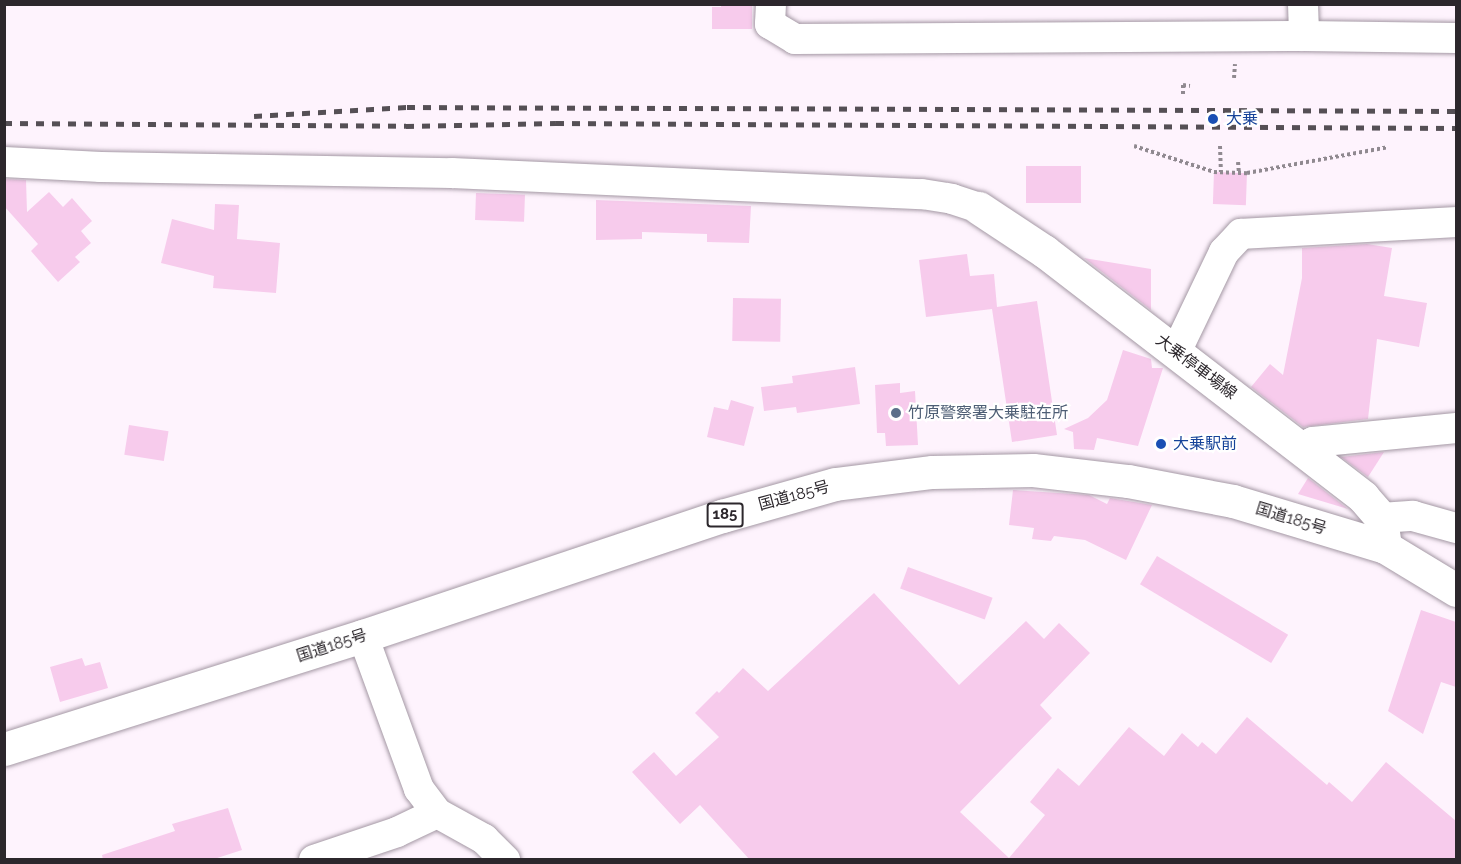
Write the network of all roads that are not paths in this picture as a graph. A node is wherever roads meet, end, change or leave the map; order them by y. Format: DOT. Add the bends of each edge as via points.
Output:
graph roads {
  1 [pos="771,4"];
  2 [pos="1303,4"];
  3 [pos="1304,36"];
  4 [pos="1456,38"];
  5 [pos="4,162"];
  6 [pos="979,208"];
  7 [pos="1456,222"];
  8 [pos="1176,352"];
  9 [pos="1456,428"];
  10 [pos="1302,447"];
  11 [pos="1456,528"];
  12 [pos="1383,532"];
  13 [pos="1456,590"];
  14 [pos="363,636"];
  15 [pos="4,749"];
  16 [pos="437,813"];
  17 [pos="314,860"];
  18 [pos="505,860"];
  1 -- 3 [label="street" via="770,24 795,39"];
  2 -- 3 [label="street"];
  3 -- 4 [label="street"];
  5 -- 6 [label="street" via="452,173 922,194"];
  6 -- 8 [label="main road, 大乗停車場線" via="1044,251"];
  7 -- 8 [label="street" via="1241,234 1224,252"];
  8 -- 10 [label="main road, 大乗停車場線"];
  9 -- 10 [label="street" via="1313,442"];
  10 -- 12 [label="main road, 大乗停車場線" via="1363,497"];
  11 -- 12 [label="street" via="1413,516"];
  12 -- 13 [label="main road, 国道185号 / 185"];
  12 -- 14 [label="main road, 国道185号 / 185" via="1128,481 1033,470 932,472 835,484 722,516"];
  14 -- 15 [label="main road, 国道185号 / 185"];
  14 -- 16 [label="street" via="419,789"];
  16 -- 17 [label="street" via="397,832"];
  16 -- 18 [label="street" via="484,839"];
}
